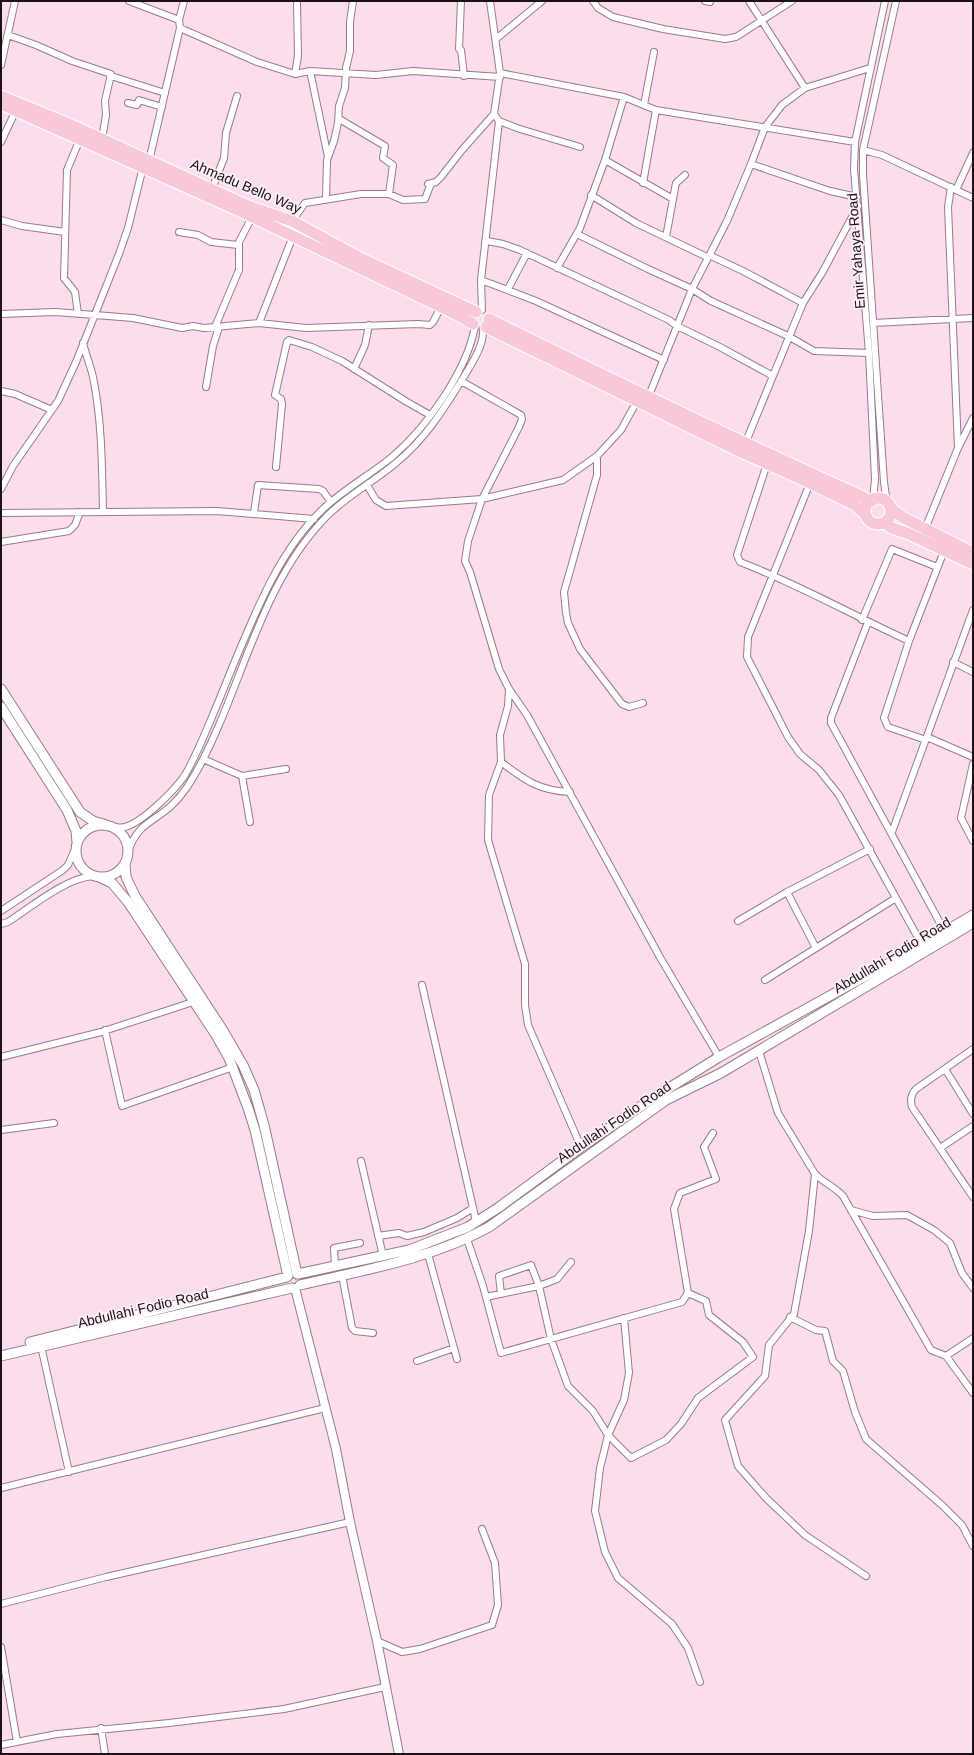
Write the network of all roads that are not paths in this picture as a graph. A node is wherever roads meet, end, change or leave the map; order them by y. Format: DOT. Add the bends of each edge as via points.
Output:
graph roads {
  1 [pos="15,1"];
  2 [pos="129,1"];
  3 [pos="184,1"];
  4 [pos="297,1"];
  5 [pos="353,1"];
  6 [pos="461,1"];
  7 [pos="490,1"];
  8 [pos="542,1"];
  9 [pos="593,1"];
  10 [pos="749,1"];
  11 [pos="792,1"];
  12 [pos="885,1"];
  13 [pos="896,1"];
  14 [pos="179,20"];
  15 [pos="761,22"];
  16 [pos="180,28"];
  17 [pos="8,35"];
  18 [pos="496,39"];
  19 [pos="654,52"];
  20 [pos="1,65"];
  21 [pos="870,68"];
  22 [pos="310,71"];
  23 [pos="295,74"];
  24 [pos="346,74"];
  25 [pos="500,75"];
  26 [pos="111,76"];
  27 [pos="464,76"];
  28 [pos="805,88"];
  29 [pos="165,93"];
  30 [pos="1,96"];
  31 [pos="237,96"];
  32 [pos="624,97"];
  33 [pos="128,103"];
  34 [pos="1,104"];
  35 [pos="644,105"];
  36 [pos="162,107"];
  37 [pos="659,109"];
  38 [pos="16,110"];
  39 [pos="494,114"];
  40 [pos="499,121"];
  41 [pos="338,123"];
  42 [pos="765,127"];
  43 [pos="798,131"];
  44 [pos="80,139"];
  45 [pos="102,139"];
  46 [pos="1,142"];
  47 [pos="855,142"];
  48 [pos="580,147"];
  49 [pos="863,150"];
  50 [pos="973,153"];
  51 [pos="328,157"];
  52 [pos="605,160"];
  53 [pos="146,164"];
  54 [pos="751,164"];
  55 [pos="685,175"];
  56 [pos="643,183"];
  57 [pos="212,189"];
  58 [pos="954,189"];
  59 [pos="389,194"];
  60 [pos="591,195"];
  61 [pos="856,197"];
  62 [pos="973,198"];
  63 [pos="326,199"];
  64 [pos="673,199"];
  65 [pos="858,206"];
  66 [pos="252,217"];
  67 [pos="1,220"];
  68 [pos="292,221"];
  69 [pos="65,232"];
  70 [pos="179,232"];
  71 [pos="577,234"];
  72 [pos="293,236"];
  73 [pos="666,237"];
  74 [pos="487,241"];
  75 [pos="238,245"];
  76 [pos="527,253"];
  77 [pos="711,256"];
  78 [pos="557,268"];
  79 [pos="481,280"];
  80 [pos="508,289"];
  81 [pos="692,289"];
  82 [pos="803,303"];
  83 [pos="441,306"];
  84 [pos="1,314"];
  85 [pos="78,314"];
  86 [pos="95,315"];
  87 [pos="973,318"];
  88 [pos="952,320"];
  89 [pos="480,321"];
  90 [pos="259,323"];
  91 [pos="873,323"];
  92 [pos="369,325"];
  93 [pos="677,326"];
  94 [pos="217,327"];
  95 [pos="788,336"];
  96 [pos="83,343"];
  97 [pos="869,354"];
  98 [pos="664,360"];
  99 [pos="354,369"];
  100 [pos="773,376"];
  101 [pos="461,381"];
  102 [pos="206,387"];
  103 [pos="1,391"];
  104 [pos="643,400"];
  105 [pos="52,410"];
  106 [pos="430,415"];
  107 [pos="973,418"];
  108 [pos="745,444"];
  109 [pos="958,448"];
  110 [pos="598,456"];
  111 [pos="767,464"];
  112 [pos="276,466"];
  113 [pos="2,482"];
  114 [pos="810,483"];
  115 [pos="367,485"];
  116 [pos="1,489"];
  117 [pos="482,499"];
  118 [pos="872,500"];
  119 [pos="331,502"];
  120 [pos="889,506"];
  121 [pos="103,511"];
  122 [pos="80,512"];
  123 [pos="1,513"];
  124 [pos="254,513"];
  125 [pos="866,515"];
  126 [pos="314,519"];
  127 [pos="884,523"];
  128 [pos="925,529"];
  129 [pos="1,542"];
  130 [pos="944,551"];
  131 [pos="973,553"];
  132 [pos="973,564"];
  133 [pos="937,567"];
  134 [pos="773,575"];
  135 [pos="973,610"];
  136 [pos="865,621"];
  137 [pos="909,641"];
  138 [pos="953,662"];
  139 [pos="973,672"];
  140 [pos="1,689"];
  141 [pos="509,689"];
  142 [pos="643,703"];
  143 [pos="1,706"];
  144 [pos="926,738"];
  145 [pos="973,757"];
  146 [pos="203,759"];
  147 [pos="501,762"];
  148 [pos="973,764"];
  149 [pos="286,769"];
  150 [pos="242,776"];
  151 [pos="570,792"];
  152 [pos="250,822"];
  153 [pos="110,826"];
  154 [pos="892,832"];
  155 [pos="973,841"];
  156 [pos="76,845"];
  157 [pos="870,849"];
  158 [pos="128,852"];
  159 [pos="125,863"];
  160 [pos="96,877"];
  161 [pos="787,892"];
  162 [pos="896,898"];
  163 [pos="1,910"];
  164 [pos="973,916"];
  165 [pos="738,921"];
  166 [pos="973,923"];
  167 [pos="1,924"];
  168 [pos="946,932"];
  169 [pos="922,945"];
  170 [pos="816,948"];
  171 [pos="765,980"];
  172 [pos="422,985"];
  173 [pos="193,1002"];
  174 [pos="105,1030"];
  175 [pos="973,1049"];
  176 [pos="759,1051"];
  177 [pos="1,1057"];
  178 [pos="719,1057"];
  179 [pos="233,1067"];
  180 [pos="945,1069"];
  181 [pos="973,1114"];
  182 [pos="54,1123"];
  183 [pos="973,1126"];
  184 [pos="1,1130"];
  185 [pos="712,1133"];
  186 [pos="581,1147"];
  187 [pos="940,1148"];
  188 [pos="361,1161"];
  189 [pos="815,1174"];
  190 [pos="973,1197"];
  191 [pos="473,1208"];
  192 [pos="851,1210"];
  193 [pos="476,1221"];
  194 [pos="378,1236"];
  195 [pos="467,1239"];
  196 [pos="360,1243"];
  197 [pos="428,1254"];
  198 [pos="382,1256"];
  199 [pos="571,1262"];
  200 [pos="335,1266"];
  201 [pos="292,1275"];
  202 [pos="342,1275"];
  203 [pos="539,1286"];
  204 [pos="296,1287"];
  205 [pos="973,1288"];
  206 [pos="688,1293"];
  207 [pos="501,1294"];
  208 [pos="486,1297"];
  209 [pos="624,1318"];
  210 [pos="790,1318"];
  211 [pos="373,1333"];
  212 [pos="973,1338"];
  213 [pos="551,1339"];
  214 [pos="41,1346"];
  215 [pos="454,1348"];
  216 [pos="1,1349"];
  217 [pos="1,1356"];
  218 [pos="946,1356"];
  219 [pos="457,1359"];
  220 [pos="418,1361"];
  221 [pos="973,1393"];
  222 [pos="325,1408"];
  223 [pos="608,1435"];
  224 [pos="69,1472"];
  225 [pos="1,1488"];
  226 [pos="350,1522"];
  227 [pos="482,1529"];
  228 [pos="973,1546"];
  229 [pos="866,1576"];
  230 [pos="1,1604"];
  231 [pos="377,1641"];
  232 [pos="1,1647"];
  233 [pos="700,1682"];
  234 [pos="385,1687"];
  235 [pos="101,1728"];
  236 [pos="17,1742"];
  237 [pos="1,1745"];
  238 [pos="105,1754"];
  239 [pos="399,1754"];
  1 -- 17 [label="street"];
  2 -- 14 [label="street"];
  3 -- 14 [label="street"];
  4 -- 23 [label="street" via="298,56"];
  5 -- 24 [label="street"];
  6 -- 27 [label="street" via="459,49 462,50"];
  7 -- 18 [label="street"];
  8 -- 18 [label="street"];
  9 -- 15 [label="street" via="598,8 613,17 663,29 725,39 736,37"];
  10 -- 15 [label="street"];
  11 -- 15 [label="street"];
  12 -- 21 [label="street, Emir Yahaya Road"];
  13 -- 49 [label="street, Emir Yahaya Road"];
  14 -- 16 [label="street"];
  15 -- 28 [label="street"];
  16 -- 23 [label="street" via="258,62"];
  16 -- 29 [label="street"];
  17 -- 20 [label="street"];
  17 -- 26 [label="street" via="72,61 108,72"];
  18 -- 25 [label="street"];
  19 -- 35 [label="street"];
  21 -- 28 [label="street"];
  21 -- 47 [label="street, Emir Yahaya Road"];
  22 -- 23 [label="street"];
  22 -- 24 [label="street"];
  22 -- 51 [label="street"];
  24 -- 27 [label="street" via="413,72"];
  24 -- 41 [label="street"];
  25 -- 27 [label="street"];
  25 -- 32 [label="street"];
  25 -- 39 [label="street"];
  26 -- 29 [label="street"];
  26 -- 45 [label="street" via="105,101 106,115"];
  28 -- 42 [label="street" via="782,105"];
  29 -- 36 [label="street"];
  30 -- 45 [label="highway, Ahmadu Bello Way"];
  31 -- 57 [label="street" via="226,133 224,158"];
  32 -- 35 [label="street"];
  32 -- 52 [label="street"];
  33 -- 36 [label="street" via="137,105 139,100"];
  34 -- 38 [label="highway, Ahmadu Bello Way"];
  35 -- 37 [label="street"];
  36 -- 53 [label="street"];
  37 -- 42 [label="street"];
  37 -- 43 [label="street"];
  37 -- 56 [label="street"];
  38 -- 44 [label="highway, Ahmadu Bello Way"];
  38 -- 46 [label="street"];
  39 -- 40 [label="street"];
  39 -- 59 [label="street" via="441,177 436,182 428,184 430,186 425,199 403,200"];
  40 -- 48 [label="street"];
  40 -- 74 [label="street"];
  41 -- 51 [label="street"];
  41 -- 59 [label="street" via="341,120 385,146 383,158 393,165"];
  42 -- 47 [label="street"];
  42 -- 54 [label="street"];
  44 -- 53 [label="highway, Ahmadu Bello Way"];
  44 -- 69 [label="street" via="68,170"];
  45 -- 53 [label="highway, Ahmadu Bello Way"];
  47 -- 61 [label="street, Emir Yahaya Road"];
  49 -- 58 [label="street" via="882,155"];
  49 -- 91 [label="street, Emir Yahaya Road"];
  50 -- 58 [label="street"];
  51 -- 63 [label="street"];
  52 -- 56 [label="street"];
  52 -- 60 [label="street"];
  53 -- 57 [label="highway, Ahmadu Bello Way"];
  53 -- 66 [label="highway, Ahmadu Bello Way"];
  53 -- 86 [label="street" via="128,228"];
  54 -- 61 [label="street" via="830,191"];
  54 -- 77 [label="street"];
  55 -- 64 [label="street" via="676,183"];
  56 -- 64 [label="street"];
  57 -- 68 [label="highway, Ahmadu Bello Way" via="248,206"];
  58 -- 62 [label="street"];
  58 -- 88 [label="street" via="948,207"];
  59 -- 63 [label="street" via="361,194"];
  60 -- 71 [label="street"];
  60 -- 73 [label="street" via="636,223"];
  61 -- 65 [label="street, Emir Yahaya Road"];
  63 -- 68 [label="street" via="305,203"];
  64 -- 73 [label="street"];
  65 -- 82 [label="street"];
  65 -- 97 [label="street, Emir Yahaya Road"];
  66 -- 72 [label="highway, Ahmadu Bello Way"];
  66 -- 75 [label="street"];
  67 -- 69 [label="street" via="22,226"];
  68 -- 89 [label="highway, Ahmadu Bello Way"];
  69 -- 85 [label="street" via="64,278 75,292"];
  70 -- 75 [label="street" via="198,235 211,242"];
  71 -- 78 [label="street"];
  71 -- 81 [label="street"];
  72 -- 83 [label="highway, Ahmadu Bello Way"];
  72 -- 90 [label="street"];
  73 -- 77 [label="street" via="706,257"];
  74 -- 76 [label="street"];
  74 -- 79 [label="street"];
  75 -- 94 [label="street" via="239,270"];
  76 -- 78 [label="street"];
  76 -- 80 [label="street"];
  77 -- 81 [label="street"];
  77 -- 82 [label="street"];
  78 -- 93 [label="street" via="659,315"];
  79 -- 80 [label="street"];
  79 -- 89 [label="street"];
  80 -- 98 [label="street"];
  81 -- 93 [label="street"];
  81 -- 95 [label="street"];
  82 -- 95 [label="street"];
  83 -- 89 [label="highway, Ahmadu Bello Way"];
  83 -- 92 [label="street" via="430,325"];
  84 -- 85 [label="street"];
  85 -- 86 [label="street"];
  86 -- 94 [label="street" via="139,319 182,328"];
  86 -- 96 [label="street"];
  87 -- 88 [label="street"];
  88 -- 91 [label="street"];
  88 -- 109 [label="street"];
  89 -- 101 [label="street" via="482,340"];
  89 -- 104 [label="highway"];
  89 -- 106 [label="street" via="459,368"];
  90 -- 92 [label="street" via="306,328"];
  90 -- 94 [label="street"];
  91 -- 120 [label="street, Emir Yahaya Road"];
  92 -- 99 [label="street" via="365,345"];
  93 -- 98 [label="street"];
  93 -- 100 [label="street"];
  94 -- 102 [label="street"];
  95 -- 97 [label="street" via="814,351"];
  95 -- 100 [label="street"];
  96 -- 105 [label="street"];
  96 -- 121 [label="street" via="98,403"];
  97 -- 118 [label="street, Emir Yahaya Road" via="875,479"];
  98 -- 104 [label="street"];
  99 -- 106 [label="street"];
  99 -- 112 [label="street" via="312,347 289,340 287,342 275,394 281,399 282,404"];
  100 -- 108 [label="street"];
  101 -- 115 [label="street" via="439,417 413,447"];
  101 -- 117 [label="street" via="520,415 522,419"];
  103 -- 105 [label="street" via="15,394"];
  104 -- 108 [label="highway"];
  104 -- 110 [label="street"];
  104 -- 111 [label="highway"];
  105 -- 113 [label="street"];
  106 -- 119 [label="street" via="396,454"];
  107 -- 109 [label="street"];
  108 -- 118 [label="highway"];
  109 -- 128 [label="street"];
  110 -- 117 [label="street" via="563,480"];
  110 -- 142 [label="street" via="597,476 564,592 566,613 580,650 622,704 629,707"];
  111 -- 114 [label="highway"];
  111 -- 134 [label="street" via="737,555 740,562"];
  113 -- 116 [label="street"];
  114 -- 125 [label="highway" via="855,506"];
  114 -- 134 [label="street"];
  115 -- 117 [label="street" via="376,500 386,506"];
  115 -- 146 [label="street" via="326,516 284,573"];
  117 -- 141 [label="street" via="464,561 470,572 499,669"];
  118 -- 120 [label="highway" via="881,499"];
  118 -- 125 [label="highway" via="867,507"];
  119 -- 124 [label="street" via="324,491 319,489 258,485"];
  119 -- 126 [label="street"];
  120 -- 127 [label="highway" via="890,517"];
  120 -- 128 [label="highway" via="902,517"];
  121 -- 122 [label="street"];
  121 -- 124 [label="street"];
  122 -- 123 [label="street"];
  122 -- 129 [label="street" via="75,525 69,531"];
  124 -- 126 [label="street"];
  125 -- 127 [label="highway" via="872,522"];
  126 -- 153 [label="street" via="288,553 269,585 184,776 165,800 134,822 126,827"];
  127 -- 130 [label="highway"];
  128 -- 131 [label="highway"];
  130 -- 132 [label="highway"];
  130 -- 133 [label="street"];
  133 -- 136 [label="street" via="892,549"];
  133 -- 137 [label="street"];
  134 -- 136 [label="street"];
  134 -- 157 [label="street" via="748,637 747,657 793,746 828,779"];
  135 -- 138 [label="street"];
  136 -- 137 [label="street"];
  136 -- 154 [label="street" via="831,723"];
  137 -- 144 [label="street" via="884,718 888,726"];
  138 -- 139 [label="street"];
  138 -- 144 [label="street"];
  140 -- 153 [label="main road" via="80,812 93,821"];
  141 -- 147 [label="street" via="508,706 500,735"];
  141 -- 151 [label="street" via="527,715"];
  143 -- 156 [label="main road" via="67,810 76,831"];
  144 -- 145 [label="street"];
  144 -- 154 [label="street"];
  146 -- 150 [label="street"];
  146 -- 158 [label="street" via="183,794 161,815 139,830 131,841"];
  147 -- 151 [label="street" via="525,780 552,791"];
  147 -- 186 [label="street" via="489,795 488,840 525,964 525,1005 528,1025"];
  148 -- 155 [label="street" via="961,818"];
  149 -- 150 [label="street"];
  150 -- 152 [label="street"];
  151 -- 178 [label="street" via="661,959"];
  153 -- 156 [label="main road" via="100,824 86,830"];
  153 -- 158 [label="main road" via="124,837"];
  154 -- 168 [label="street"];
  156 -- 160 [label="main road" via="79,865 85,872"];
  156 -- 163 [label="street" via="68,865 63,870"];
  157 -- 161 [label="street"];
  157 -- 162 [label="street"];
  158 -- 159 [label="main road"];
  159 -- 160 [label="main road" via="114,874"];
  159 -- 201 [label="main road" via="126,877 135,896 222,1029 254,1090 264,1125"];
  160 -- 167 [label="street" via="82,878"];
  160 -- 173 [label="main road" via="112,883 122,893"];
  161 -- 165 [label="street"];
  161 -- 170 [label="street"];
  162 -- 169 [label="street"];
  162 -- 170 [label="street"];
  164 -- 168 [label="main road, Abdullahi Fodio Road"];
  166 -- 176 [label="main road, Abdullahi Fodio Road"];
  168 -- 169 [label="main road, Abdullahi Fodio Road"];
  169 -- 178 [label="main road, Abdullahi Fodio Road"];
  170 -- 171 [label="street"];
  172 -- 191 [label="street"];
  173 -- 174 [label="street"];
  173 -- 179 [label="main road" via="216,1035"];
  174 -- 177 [label="street"];
  174 -- 179 [label="street" via="122,1106"];
  175 -- 180 [label="street"];
  176 -- 189 [label="street" via="778,1113"];
  176 -- 195 [label="main road, Abdullahi Fodio Road" via="666,1100 489,1227"];
  178 -- 186 [label="main road, Abdullahi Fodio Road"];
  179 -- 201 [label="main road" via="255,1130"];
  180 -- 181 [label="street"];
  180 -- 187 [label="street" via="916,1089 911,1101 912,1107"];
  182 -- 184 [label="street"];
  183 -- 187 [label="street"];
  185 -- 206 [label="street" via="704,1147 716,1179 680,1193 674,1210"];
  186 -- 193 [label="main road, Abdullahi Fodio Road" via="498,1208"];
  187 -- 190 [label="street"];
  188 -- 194 [label="street"];
  189 -- 192 [label="street" via="821,1181 836,1189"];
  189 -- 210 [label="street" via="794,1314"];
  191 -- 193 [label="street"];
  191 -- 194 [label="street" via="424,1232 408,1236 399,1233"];
  192 -- 205 [label="street" via="873,1216 907,1215 934,1230 950,1243 962,1273"];
  192 -- 218 [label="street" via="931,1350"];
  193 -- 198 [label="main road, Abdullahi Fodio Road" via="439,1240"];
  194 -- 198 [label="street"];
  195 -- 197 [label="main road, Abdullahi Fodio Road"];
  195 -- 208 [label="street"];
  196 -- 200 [label="street" via="334,1248"];
  197 -- 202 [label="main road, Abdullahi Fodio Road"];
  197 -- 215 [label="street"];
  198 -- 200 [label="main road, Abdullahi Fodio Road"];
  199 -- 203 [label="street" via="557,1279"];
  200 -- 201 [label="main road, Abdullahi Fodio Road"];
  201 -- 204 [label="main road" via="301,1278"];
  201 -- 204 [label="main road" via="287,1284"];
  201 -- 216 [label="main road, Abdullahi Fodio Road"];
  202 -- 204 [label="main road, Abdullahi Fodio Road"];
  202 -- 211 [label="street" via="352,1328 355,1331"];
  203 -- 207 [label="street"];
  203 -- 207 [label="street" via="531,1265 499,1276"];
  203 -- 213 [label="street"];
  204 -- 214 [label="main road, Abdullahi Fodio Road"];
  204 -- 222 [label="street"];
  206 -- 209 [label="street" via="682,1302"];
  206 -- 223 [label="street" via="706,1301 709,1315 743,1342 753,1357 698,1398 681,1424 666,1440 631,1458"];
  207 -- 208 [label="street"];
  208 -- 213 [label="street" via="501,1353"];
  209 -- 213 [label="street"];
  209 -- 223 [label="street" via="629,1373 624,1400"];
  210 -- 228 [label="street" via="824,1331 833,1360 843,1370 866,1439 943,1506 962,1525"];
  210 -- 229 [label="street" via="769,1345 765,1376 724,1420 738,1466 766,1498 805,1536"];
  212 -- 218 [label="street"];
  213 -- 223 [label="street" via="568,1386 593,1411"];
  214 -- 217 [label="main road, Abdullahi Fodio Road"];
  214 -- 224 [label="street"];
  215 -- 219 [label="street"];
  215 -- 220 [label="street"];
  218 -- 221 [label="street"];
  222 -- 224 [label="street"];
  222 -- 226 [label="street"];
  223 -- 233 [label="street" via="600,1468 595,1511 605,1552 618,1578 672,1624 688,1648"];
  224 -- 225 [label="street"];
  226 -- 230 [label="street" via="106,1576"];
  226 -- 231 [label="street"];
  227 -- 231 [label="street" via="495,1563 498,1605 492,1625 420,1650 402,1652"];
  231 -- 234 [label="street"];
  232 -- 236 [label="street"];
  234 -- 235 [label="street" via="284,1709 169,1723"];
  234 -- 239 [label="street"];
  235 -- 236 [label="street"];
  235 -- 238 [label="street"];
  236 -- 237 [label="street"];
}
